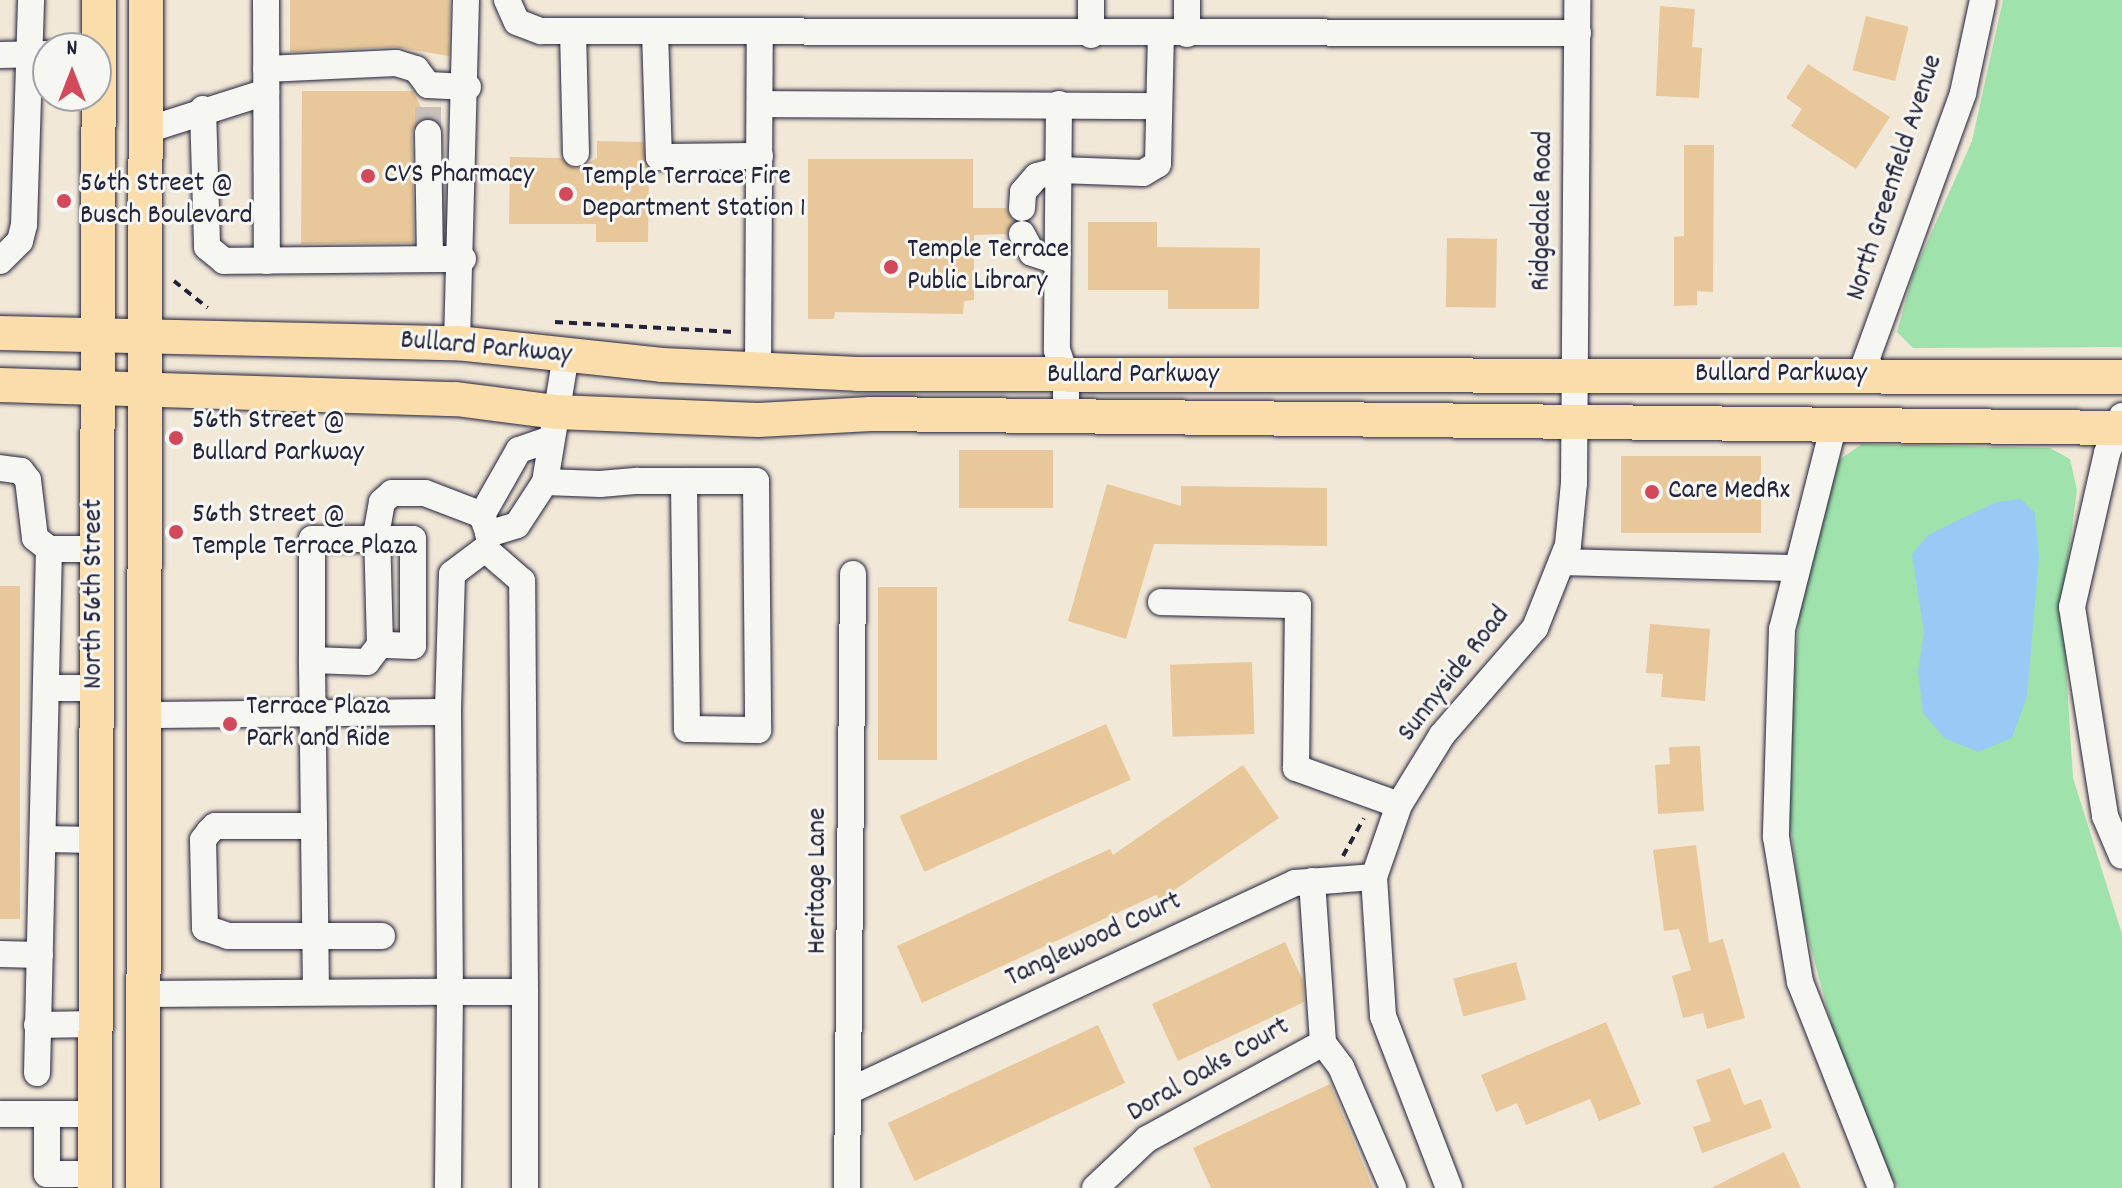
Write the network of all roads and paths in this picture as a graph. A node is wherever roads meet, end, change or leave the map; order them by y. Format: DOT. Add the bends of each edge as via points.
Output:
graph roads {
  1 [pos="31,0"];
  2 [pos="99,0"];
  3 [pos="146,0"];
  4 [pos="266,0"];
  5 [pos="466,0"];
  6 [pos="507,0"];
  7 [pos="1091,0"];
  8 [pos="1187,0"];
  9 [pos="1577,0"];
  10 [pos="1983,0"];
  11 [pos="573,31"];
  12 [pos="35,32"];
  13 [pos="98,32"];
  14 [pos="655,32"];
  15 [pos="1578,33"];
  16 [pos="1174,34"];
  17 [pos="760,35"];
  18 [pos="1091,35"];
  19 [pos="0,55"];
  20 [pos="32,55"];
  21 [pos="266,81"];
  22 [pos="468,87"];
  23 [pos="760,104"];
  24 [pos="1059,104"];
  25 [pos="1159,106"];
  26 [pos="428,108"];
  27 [pos="203,109"];
  28 [pos="33,112"];
  29 [pos="97,112"];
  30 [pos="147,130"];
  31 [pos="576,153"];
  32 [pos="760,156"];
  33 [pos="1059,170"];
  34 [pos="430,259"];
  35 [pos="463,259"];
  36 [pos="0,261"];
  37 [pos="267,261"];
  38 [pos="1057,261"];
  39 [pos="546,321"];
  40 [pos="736,332"];
  41 [pos="0,333"];
  42 [pos="99,333"];
  43 [pos="146,335"];
  44 [pos="457,343"];
  45 [pos="566,355"];
  46 [pos="758,369"];
  47 [pos="1861,374"];
  48 [pos="1066,376"];
  49 [pos="1574,376"];
  50 [pos="2122,377"];
  51 [pos="0,385"];
  52 [pos="97,386"];
  53 [pos="147,387"];
  54 [pos="1066,417"];
  55 [pos="1574,424"];
  56 [pos="1834,424"];
  57 [pos="2119,424"];
  58 [pos="552,426"];
  59 [pos="0,468"];
  60 [pos="684,481"];
  61 [pos="545,482"];
  62 [pos="485,533"];
  63 [pos="378,539"];
  64 [pos="49,549"];
  65 [pos="95,549"];
  66 [pos="1563,562"];
  67 [pos="1797,568"];
  68 [pos="853,574"];
  69 [pos="1161,602"];
  70 [pos="312,660"];
  71 [pos="46,688"];
  72 [pos="95,688"];
  73 [pos="313,711"];
  74 [pos="448,712"];
  75 [pos="144,715"];
  76 [pos="1399,805"];
  77 [pos="1365,816"];
  78 [pos="314,826"];
  79 [pos="44,839"];
  80 [pos="95,840"];
  81 [pos="2122,856"];
  82 [pos="1340,861"];
  83 [pos="1374,877"];
  84 [pos="1312,881"];
  85 [pos="315,936"];
  86 [pos="382,936"];
  87 [pos="0,954"];
  88 [pos="40,955"];
  89 [pos="316,992"];
  90 [pos="450,992"];
  91 [pos="525,992"];
  92 [pos="143,994"];
  93 [pos="96,1024"];
  94 [pos="37,1025"];
  95 [pos="1323,1043"];
  96 [pos="37,1073"];
  97 [pos="143,1074"];
  98 [pos="849,1091"];
  99 [pos="0,1114"];
  100 [pos="47,1114"];
  101 [pos="96,1114"];
  102 [pos="79,1181"];
  103 [pos="143,1188"];
  104 [pos="448,1188"];
  105 [pos="525,1188"];
  106 [pos="847,1188"];
  107 [pos="1095,1188"];
  108 [pos="1393,1188"];
  109 [pos="1449,1188"];
  110 [pos="1881,1188"];
  1 -- 12 [label="street"];
  2 -- 13 [label="main road, North 56th Street"];
  3 -- 30 [label="main road, North 56th Street"];
  4 -- 21 [label="street"];
  5 -- 22 [label="street"];
  6 -- 11 [label="street" via="517,22"];
  7 -- 18 [label="street"];
  8 -- 16 [label="street"];
  9 -- 15 [label="street, Ridgedale Road"];
  10 -- 47 [label="street, North Greenfield Avenue" via="1963,93"];
  11 -- 14 [label="street"];
  11 -- 31 [label="street"];
  14 -- 17 [label="street"];
  14 -- 32 [label="street" via="659,157"];
  15 -- 16 [label="street"];
  15 -- 49 [label="street, Ridgedale Road"];
  16 -- 18 [label="street"];
  16 -- 25 [label="street"];
  17 -- 18 [label="street"];
  17 -- 23 [label="street"];
  19 -- 20 [label="street"];
  21 -- 26 [label="street" via="396,63 416,69"];
  21 -- 27 [label="street"];
  21 -- 37 [label="street"];
  22 -- 26 [label="street"];
  22 -- 35 [label="street"];
  23 -- 24 [label="street"];
  23 -- 32 [label="street"];
  24 -- 25 [label="street"];
  24 -- 33 [label="street"];
  25 -- 33 [label="street" via="1159,156 1151,170"];
  26 -- 34 [label="street"];
  27 -- 30 [label="street"];
  27 -- 37 [label="street" via="207,247 224,261"];
  28 -- 36 [label="street" via="24,225 20,241"];
  29 -- 42 [label="main road, North 56th Street"];
  30 -- 43 [label="main road, North 56th Street"];
  32 -- 46 [label="street"];
  33 -- 38 [label="street"];
  33 -- 38 [label="street" via="1031,182 1022,221 1032,253"];
  34 -- 35 [label="street"];
  34 -- 37 [label="street"];
  35 -- 44 [label="street"];
  38 -- 48 [label="street" via="1057,350"];
  39 -- 40 [label="path"];
  41 -- 42 [label="main road, Bullard Parkway"];
  42 -- 43 [label="main road, Bullard Parkway"];
  42 -- 52 [label="main road, North 56th Street"];
  43 -- 44 [label="main road, Bullard Parkway"];
  43 -- 53 [label="main road, North 56th Street"];
  44 -- 45 [label="main road, Bullard Parkway"];
  45 -- 46 [label="main road, Bullard Parkway"];
  45 -- 58 [label="street"];
  46 -- 48 [label="main road, Bullard Parkway"];
  47 -- 49 [label="main road, Bullard Parkway"];
  47 -- 50 [label="main road, Bullard Parkway"];
  48 -- 49 [label="main road, Bullard Parkway"];
  48 -- 54 [label="street"];
  49 -- 55 [label="street, Ridgedale Road"];
  51 -- 52 [label="main road, Bullard Parkway"];
  52 -- 53 [label="main road, Bullard Parkway"];
  52 -- 65 [label="main road, North 56th Street"];
  53 -- 58 [label="main road, Bullard Parkway" via="456,399"];
  53 -- 75 [label="main road, North 56th Street"];
  54 -- 55 [label="main road, Bullard Parkway"];
  54 -- 58 [label="main road, Bullard Parkway"];
  55 -- 56 [label="main road, Bullard Parkway"];
  55 -- 66 [label="street, Sunnyside Road" via="1572,516"];
  56 -- 57 [label="main road, Bullard Parkway"];
  56 -- 67 [label="street"];
  57 -- 81 [label="street" via="2072,607 2105,816"];
  58 -- 61 [label="street" via="552,463"];
  58 -- 62 [label="street" via="519,450"];
  59 -- 64 [label="street" via="21,471 28,480 35,538"];
  60 -- 60 [label="street" via="756,481 758,730 687,729"];
  60 -- 61 [label="street"];
  61 -- 62 [label="street" via="517,525"];
  62 -- 63 [label="street" via="425,493 392,493 382,502"];
  62 -- 74 [label="street" via="452,574"];
  62 -- 91 [label="street" via="522,581"];
  63 -- 70 [label="street" via="380,645 367,662"];
  63 -- 70 [label="street" via="312,539"];
  64 -- 65 [label="street"];
  64 -- 71 [label="street"];
  65 -- 72 [label="main road, North 56th Street"];
  66 -- 67 [label="street"];
  66 -- 76 [label="street, Sunnyside Road" via="1535,628 1442,735"];
  67 -- 110 [label="street" via="1782,629 1776,719 1779,864 1800,982"];
  68 -- 98 [label="street, Heritage Lane"];
  69 -- 76 [label="street" via="1298,605 1296,768"];
  70 -- 73 [label="street"];
  71 -- 72 [label="street"];
  71 -- 79 [label="street"];
  72 -- 80 [label="main road, North 56th Street"];
  73 -- 74 [label="street"];
  73 -- 75 [label="street"];
  73 -- 78 [label="street"];
  74 -- 90 [label="street"];
  75 -- 92 [label="main road, North 56th Street"];
  76 -- 83 [label="street, Sunnyside Road"];
  77 -- 82 [label="path"];
  78 -- 85 [label="street"];
  78 -- 85 [label="street" via="215,826 203,840 203,921 212,934"];
  79 -- 80 [label="street"];
  79 -- 88 [label="street"];
  80 -- 93 [label="main road, North 56th Street"];
  80 -- 97 [label="main road" via="112,857 122,1020"];
  83 -- 84 [label="street, Tanglewood Court"];
  83 -- 109 [label="street, Sunnyside Road" via="1383,1016"];
  84 -- 95 [label="street"];
  84 -- 98 [label="street, Tanglewood Court" via="1295,883"];
  85 -- 86 [label="street"];
  85 -- 89 [label="street"];
  87 -- 88 [label="street"];
  88 -- 94 [label="street"];
  89 -- 90 [label="street"];
  89 -- 92 [label="street"];
  90 -- 91 [label="street"];
  90 -- 104 [label="street"];
  91 -- 105 [label="street"];
  92 -- 97 [label="main road, North 56th Street"];
  93 -- 94 [label="street"];
  93 -- 101 [label="main road, North 56th Street"];
  94 -- 96 [label="street"];
  95 -- 107 [label="street, Doral Oaks Court" via="1147,1139"];
  95 -- 108 [label="street" via="1341,1067"];
  97 -- 103 [label="main road, North 56th Street"];
  98 -- 106 [label="street, Heritage Lane"];
  99 -- 100 [label="street"];
  100 -- 101 [label="street"];
  100 -- 102 [label="street" via="47,1174"];
  101 -- 102 [label="main road, North 56th Street"];
}
